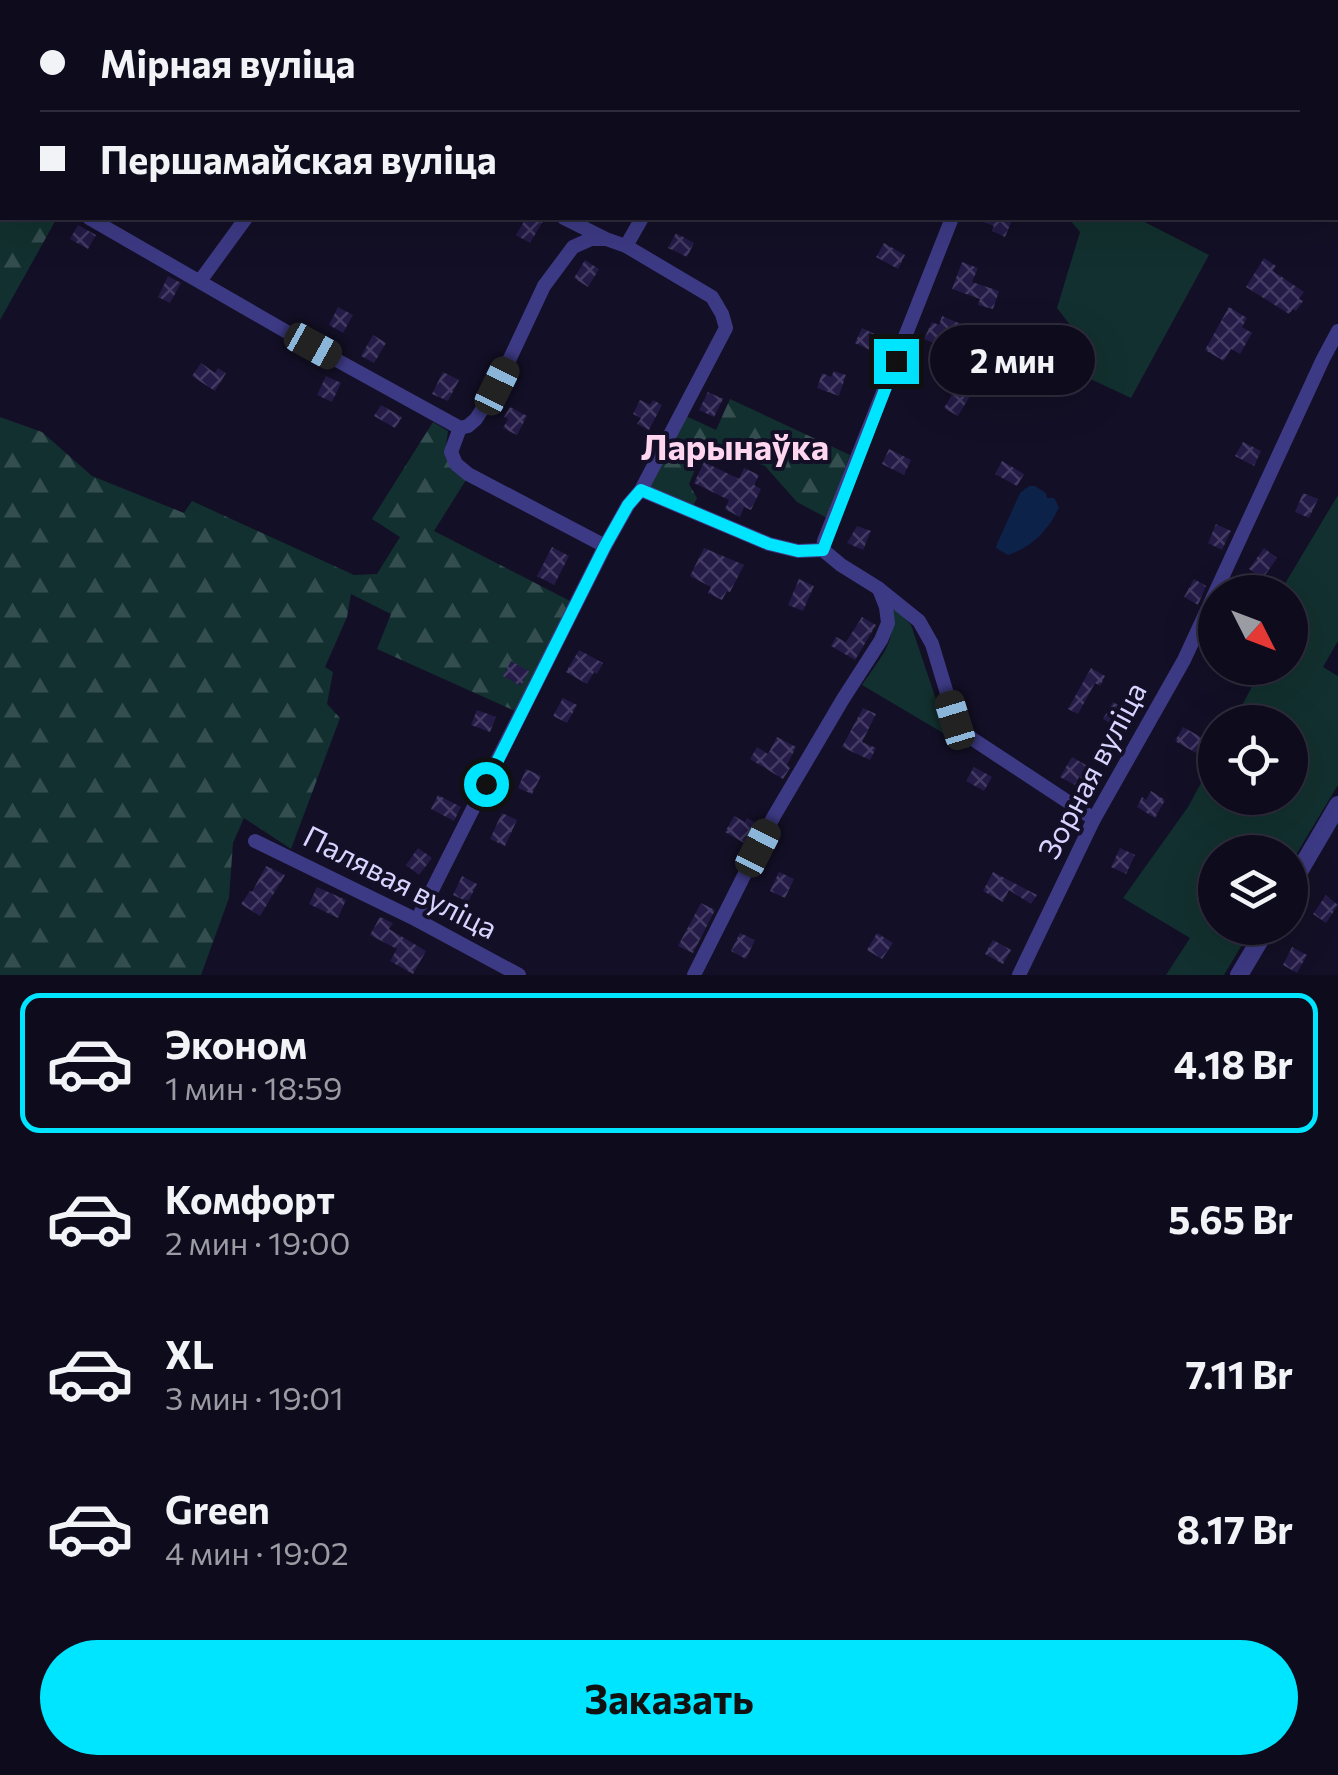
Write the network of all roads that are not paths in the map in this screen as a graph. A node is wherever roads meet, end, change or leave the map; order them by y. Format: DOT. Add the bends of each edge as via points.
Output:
graph roads {
  1 [pos="93,220"];
  2 [pos="245,220"];
  3 [pos="568,220"];
  4 [pos="641,220"];
  5 [pos="951,220"];
  6 [pos="606,239"];
  7 [pos="626,246"];
  8 [pos="200,281"];
  9 [pos="1338,331"];
  10 [pos="460,428"];
  11 [pos="641,490"];
  12 [pos="605,546"];
  13 [pos="823,550"];
  14 [pos="878,588"];
  15 [pos="1338,805"];
  16 [pos="1094,819"];
  17 [pos="255,842"];
  18 [pos="1308,857"];
  19 [pos="417,920"];
  20 [pos="1257,945"];
  21 [pos="520,975"];
  22 [pos="694,975"];
  23 [pos="1019,975"];
  24 [pos="1239,975"];
  1 -- 8 [label="street"];
  2 -- 8 [label="street"];
  3 -- 6 [label="street"];
  4 -- 7 [label="street"];
  5 -- 13 [label="street"];
  6 -- 7 [label="street"];
  6 -- 10 [label="street" via="573,247 544,286 497,386 476,418"];
  7 -- 11 [label="street" via="712,298 726,328"];
  8 -- 10 [label="street"];
  9 -- 16 [label="street, Зорная вуліца" via="1184,660"];
  10 -- 12 [label="street" via="451,452 468,474"];
  11 -- 12 [label="street"];
  11 -- 13 [label="street" via="769,544"];
  12 -- 19 [label="street"];
  13 -- 14 [label="street"];
  14 -- 16 [label="street" via="920,620 955,720 968,736"];
  14 -- 22 [label="street" via="888,623 881,640 774,816"];
  15 -- 18 [label="street"];
  16 -- 23 [label="street, Зорная вуліца"];
  17 -- 19 [label="street, Палявая вуліца"];
  19 -- 21 [label="street, Палявая вуліца"];
  20 -- 24 [label="street"];
}
